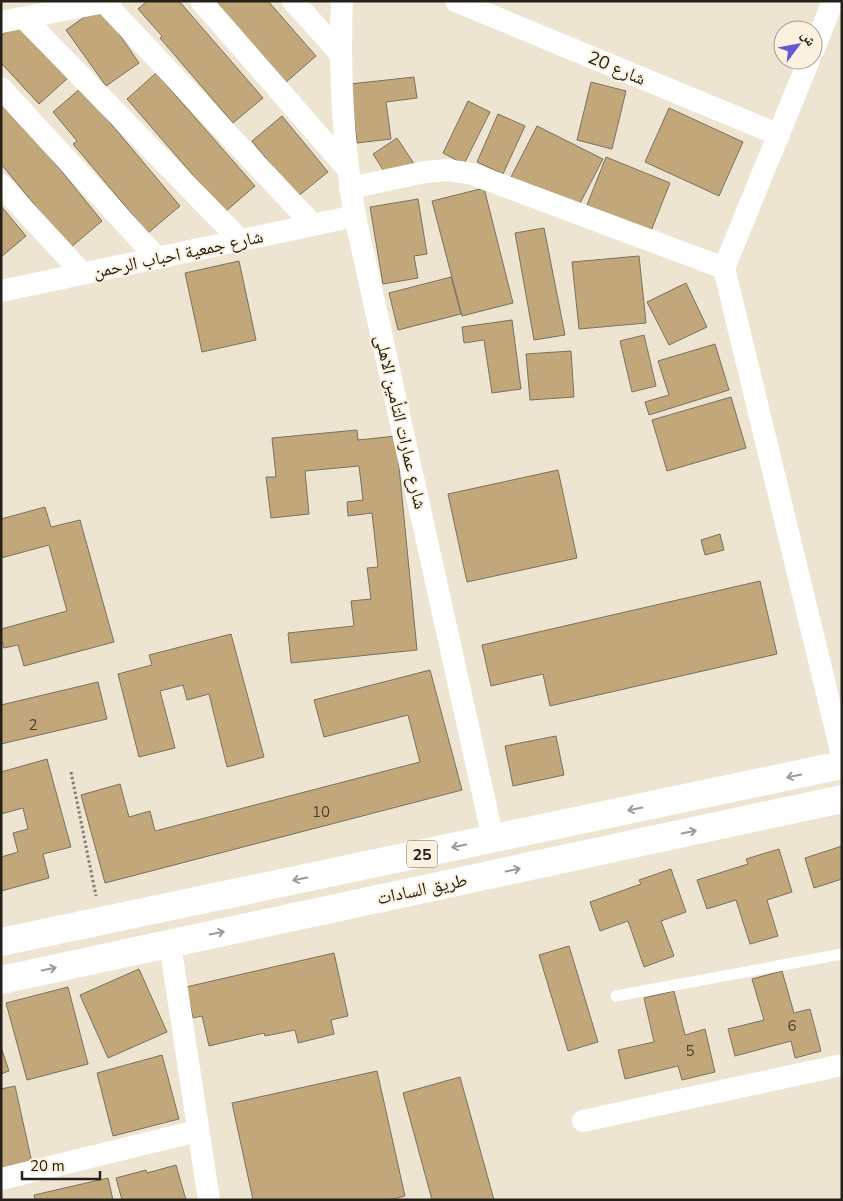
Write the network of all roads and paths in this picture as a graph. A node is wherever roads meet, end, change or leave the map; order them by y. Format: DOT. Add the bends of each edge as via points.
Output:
graph roads {
  1 [pos="201,1"];
  2 [pos="293,1"];
  3 [pos="342,1"];
  4 [pos="456,1"];
  5 [pos="833,1"];
  6 [pos="108,2"];
  7 [pos="2,15"];
  8 [pos="24,18"];
  9 [pos="823,26"];
  10 [pos="340,53"];
  11 [pos="805,70"];
  12 [pos="1,88"];
  13 [pos="778,135"];
  14 [pos="349,178"];
  15 [pos="1,185"];
  16 [pos="355,216"];
  17 [pos="313,225"];
  18 [pos="240,240"];
  19 [pos="157,258"];
  20 [pos="724,268"];
  21 [pos="83,274"];
  22 [pos="3,288"];
  23 [pos="842,755"];
  24 [pos="842,766"];
  25 [pos="71,772"];
  26 [pos="842,799"];
  27 [pos="493,839"];
  28 [pos="101,921"];
  29 [pos="1,942"];
  30 [pos="170,944"];
  31 [pos="842,954"];
  32 [pos="1,980"];
  33 [pos="616,996"];
  34 [pos="842,1066"];
  35 [pos="583,1121"];
  36 [pos="197,1131"];
  37 [pos="1,1179"];
  38 [pos="209,1200"];
  1 -- 14 [label="street"];
  2 -- 10 [label="street"];
  3 -- 10 [label="street, شارع عمارات التأمين الاهلى"];
  4 -- 13 [label="street, شارع 20"];
  5 -- 9 [label="street"];
  6 -- 8 [label="street"];
  6 -- 17 [label="street"];
  7 -- 8 [label="street"];
  8 -- 18 [label="street"];
  10 -- 14 [label="street, شارع عمارات التأمين الاهلى"];
  11 -- 13 [label="street"];
  12 -- 19 [label="street"];
  13 -- 20 [label="street"];
  14 -- 16 [label="street, شارع عمارات التأمين الاهلى"];
  14 -- 20 [label="street" via="448,170 472,174"];
  15 -- 21 [label="street"];
  16 -- 17 [label="street, شارع جمعية احباب الرحمن"];
  16 -- 27 [label="street, شارع عمارات التأمين الاهلى"];
  17 -- 18 [label="street, شارع جمعية احباب الرحمن"];
  18 -- 19 [label="street, شارع جمعية احباب الرحمن"];
  19 -- 21 [label="street, شارع جمعية احباب الرحمن"];
  20 -- 23 [label="street"];
  21 -- 22 [label="street, شارع جمعية احباب الرحمن"];
  24 -- 27 [label="main road, طريق السادات / 25, one-way"];
  25 -- 28 [label="path"];
  30 -- 26 [label="main road, طريق السادات / 25, one-way"];
  27 -- 28 [label="main road, طريق السادات / 25, one-way"];
  28 -- 29 [label="main road, طريق السادات / 25"];
  32 -- 30 [label="main road, طريق السادات / 25, one-way"];
  30 -- 36 [label="street"];
  31 -- 33 [label="lane"];
  34 -- 35 [label="street"];
  36 -- 37 [label="street"];
  36 -- 38 [label="street"];
}
